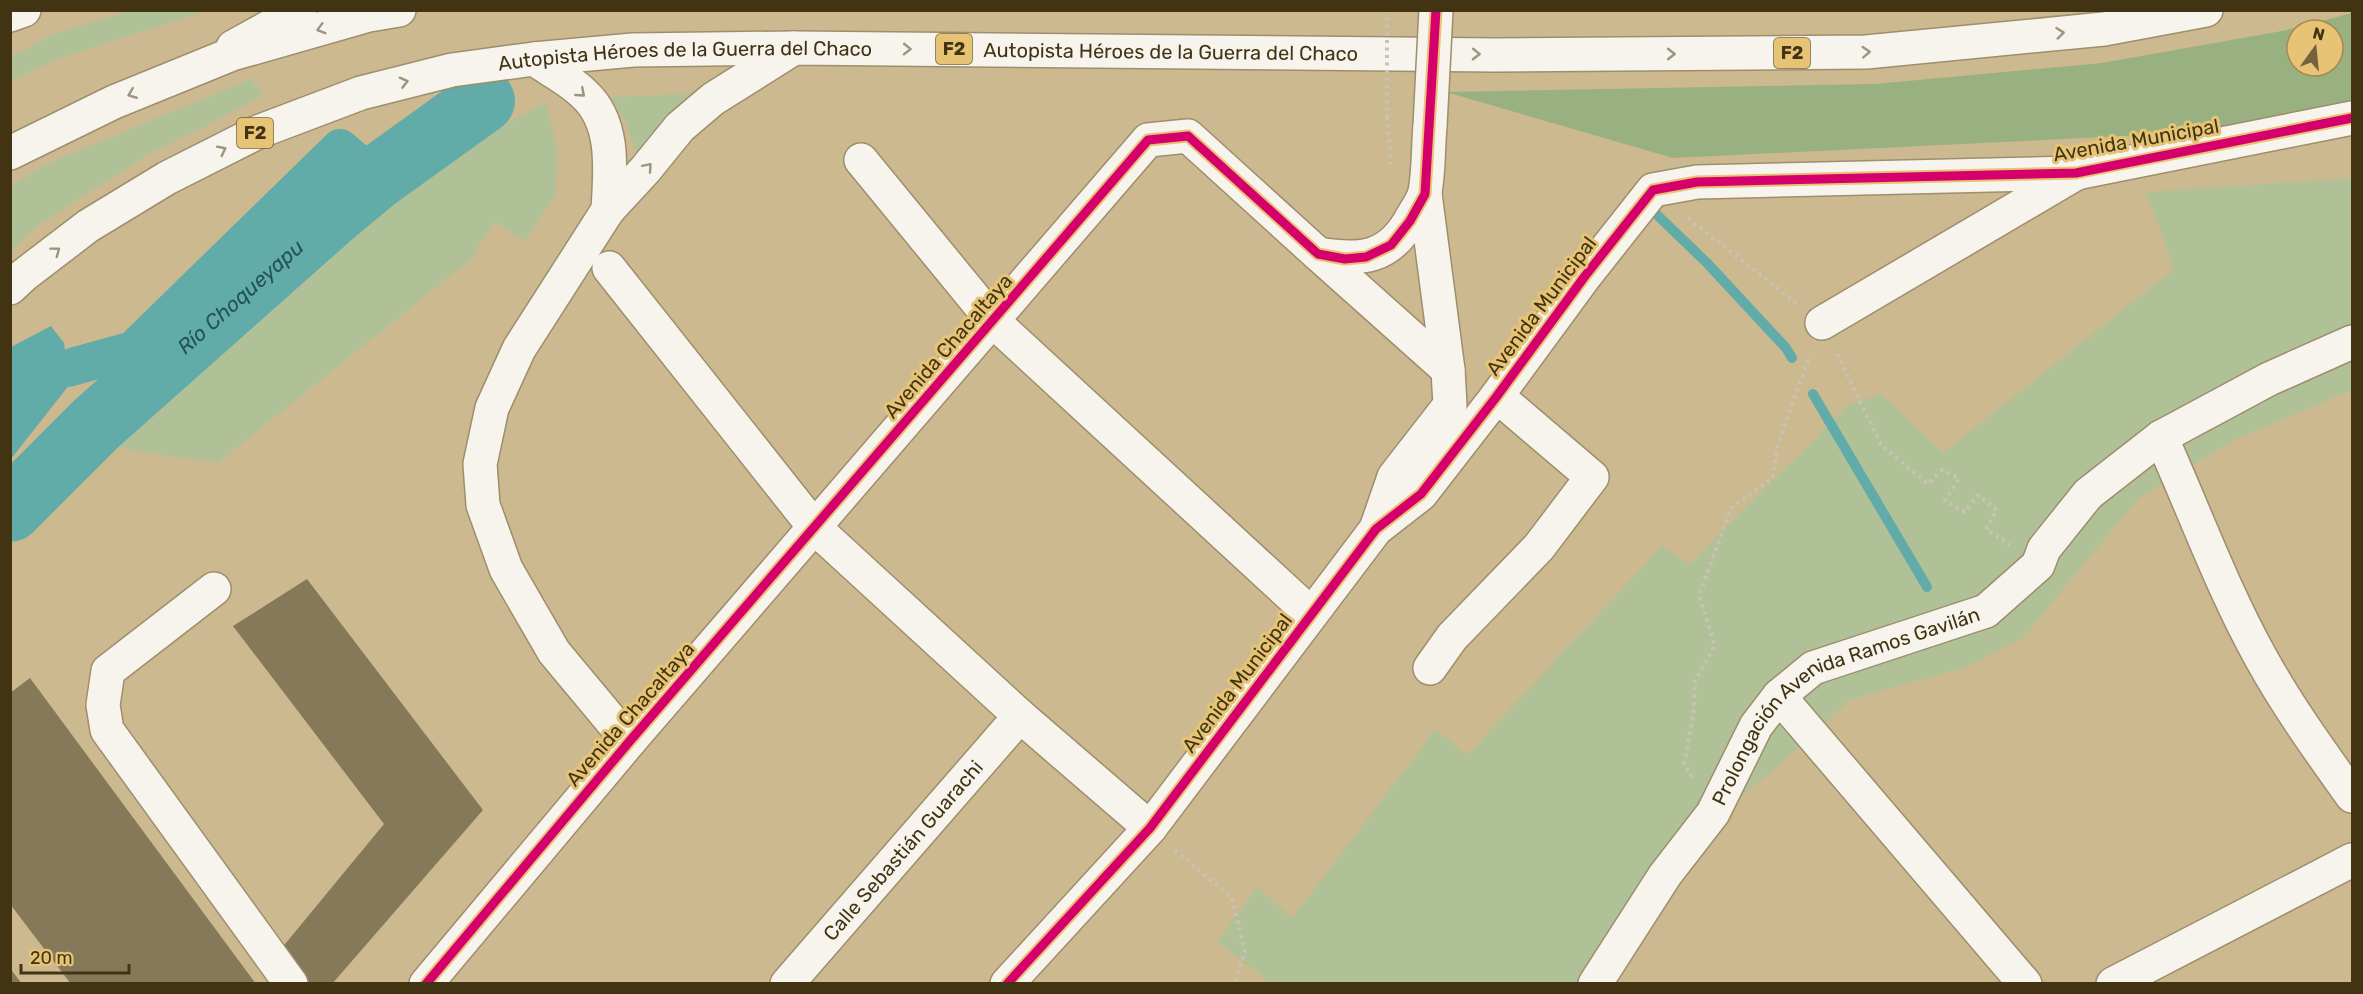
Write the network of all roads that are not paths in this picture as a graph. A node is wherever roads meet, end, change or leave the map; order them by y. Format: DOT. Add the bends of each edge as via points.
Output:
graph roads {
  1 [pos="24,10"];
  2 [pos="300,10"];
  3 [pos="399,10"];
  4 [pos="1436,10"];
  5 [pos="2206,10"];
  6 [pos="10,15"];
  7 [pos="794,48"];
  8 [pos="534,59"];
  9 [pos="187,72"];
  10 [pos="2352,118"];
  11 [pos="10,153"];
  12 [pos="861,160"];
  13 [pos="2076,173"];
  14 [pos="1425,194"];
  15 [pos="608,210"];
  16 [pos="1318,254"];
  17 [pos="609,268"];
  18 [pos="10,288"];
  19 [pos="993,321"];
  20 [pos="1822,323"];
  21 [pos="2352,342"];
  22 [pos="1448,370"];
  23 [pos="1497,396"];
  24 [pos="2161,436"];
  25 [pos="815,528"];
  26 [pos="1376,529"];
  27 [pos="214,589"];
  28 [pos="1311,614"];
  29 [pos="1430,668"];
  30 [pos="1779,696"];
  31 [pos="1020,716"];
  32 [pos="629,742"];
  33 [pos="2352,796"];
  34 [pos="1150,828"];
  35 [pos="2352,860"];
  36 [pos="2146,976"];
  37 [pos="1601,981"];
  38 [pos="291,984"];
  39 [pos="426,984"];
  40 [pos="787,984"];
  41 [pos="1007,984"];
  42 [pos="2025,984"];
  43 [pos="2113,984"];
  1 -- 6 [label="main road"];
  2 -- 9 [label="main road"];
  3 -- 9 [label="main road, one-way" via="244,51"];
  4 -- 14 [label="main road, bridge"];
  7 -- 5 [label="main road, Autopista Héroes de la Guerra del Chaco / F2, one-way" via="1483,54 1866,52 2104,29"];
  7 -- 8 [label="main road, Autopista Héroes de la Guerra del Chaco / F2" via="633,50"];
  15 -- 7 [label="main road, one-way" via="680,127 713,99"];
  8 -- 15 [label="main road, one-way" via="585,94 603,121 610,156"];
  18 -- 8 [label="main road, Autopista Héroes de la Guerra del Chaco / F2, one-way" via="98,220 167,178 258,132 361,93 452,70"];
  9 -- 11 [label="main road, one-way" via="114,102"];
  10 -- 13 [label="main road, Avenida Municipal"];
  12 -- 19 [label="main road"];
  13 -- 20 [label="main road"];
  13 -- 23 [label="main road, Avenida Municipal" via="1697,182 1653,190"];
  14 -- 16 [label="main road" via="1391,245 1366,257 1346,259"];
  14 -- 22 [label="main road, Avenida Municipal"];
  15 -- 32 [label="main road" via="519,350 492,408 480,464 483,505 506,569 554,652"];
  16 -- 19 [label="main road, Avenida Chacaltaya" via="1188,136 1148,140"];
  16 -- 22 [label="main road, Avenida Chacaltaya"];
  17 -- 25 [label="main road"];
  19 -- 25 [label="main road, Avenida Chacaltaya"];
  19 -- 28 [label="main road"];
  21 -- 24 [label="main road, Prolongación Avenida Ramos Gavilán" via="2269,379"];
  22 -- 26 [label="main road, Avenida Municipal" via="1450,405 1394,477"];
  23 -- 26 [label="main road, Avenida Municipal" via="1421,494"];
  23 -- 29 [label="main road" via="1592,477 1539,547 1452,637"];
  24 -- 30 [label="main road, Prolongación Avenida Ramos Gavilán" via="2088,494 2044,549 2038,565 1986,611 1813,668"];
  24 -- 33 [label="main road" via="2218,571 2260,657"];
  25 -- 31 [label="main road"];
  25 -- 32 [label="main road, Avenida Chacaltaya"];
  26 -- 28 [label="main road, Avenida Municipal"];
  27 -- 38 [label="main road" via="108,671 103,705 106,730"];
  28 -- 34 [label="main road, Avenida Municipal"];
  30 -- 37 [label="main road, Prolongación Avenida Ramos Gavilán" via="1756,726 1713,813 1665,875"];
  30 -- 42 [label="main road"];
  31 -- 34 [label="main road"];
  31 -- 40 [label="main road, Calle Sebastián Guarachi"];
  32 -- 39 [label="main road, Avenida Chacaltaya"];
  34 -- 41 [label="main road, Avenida Municipal"];
  35 -- 36 [label="main road"];
  36 -- 43 [label="main road"];
}
